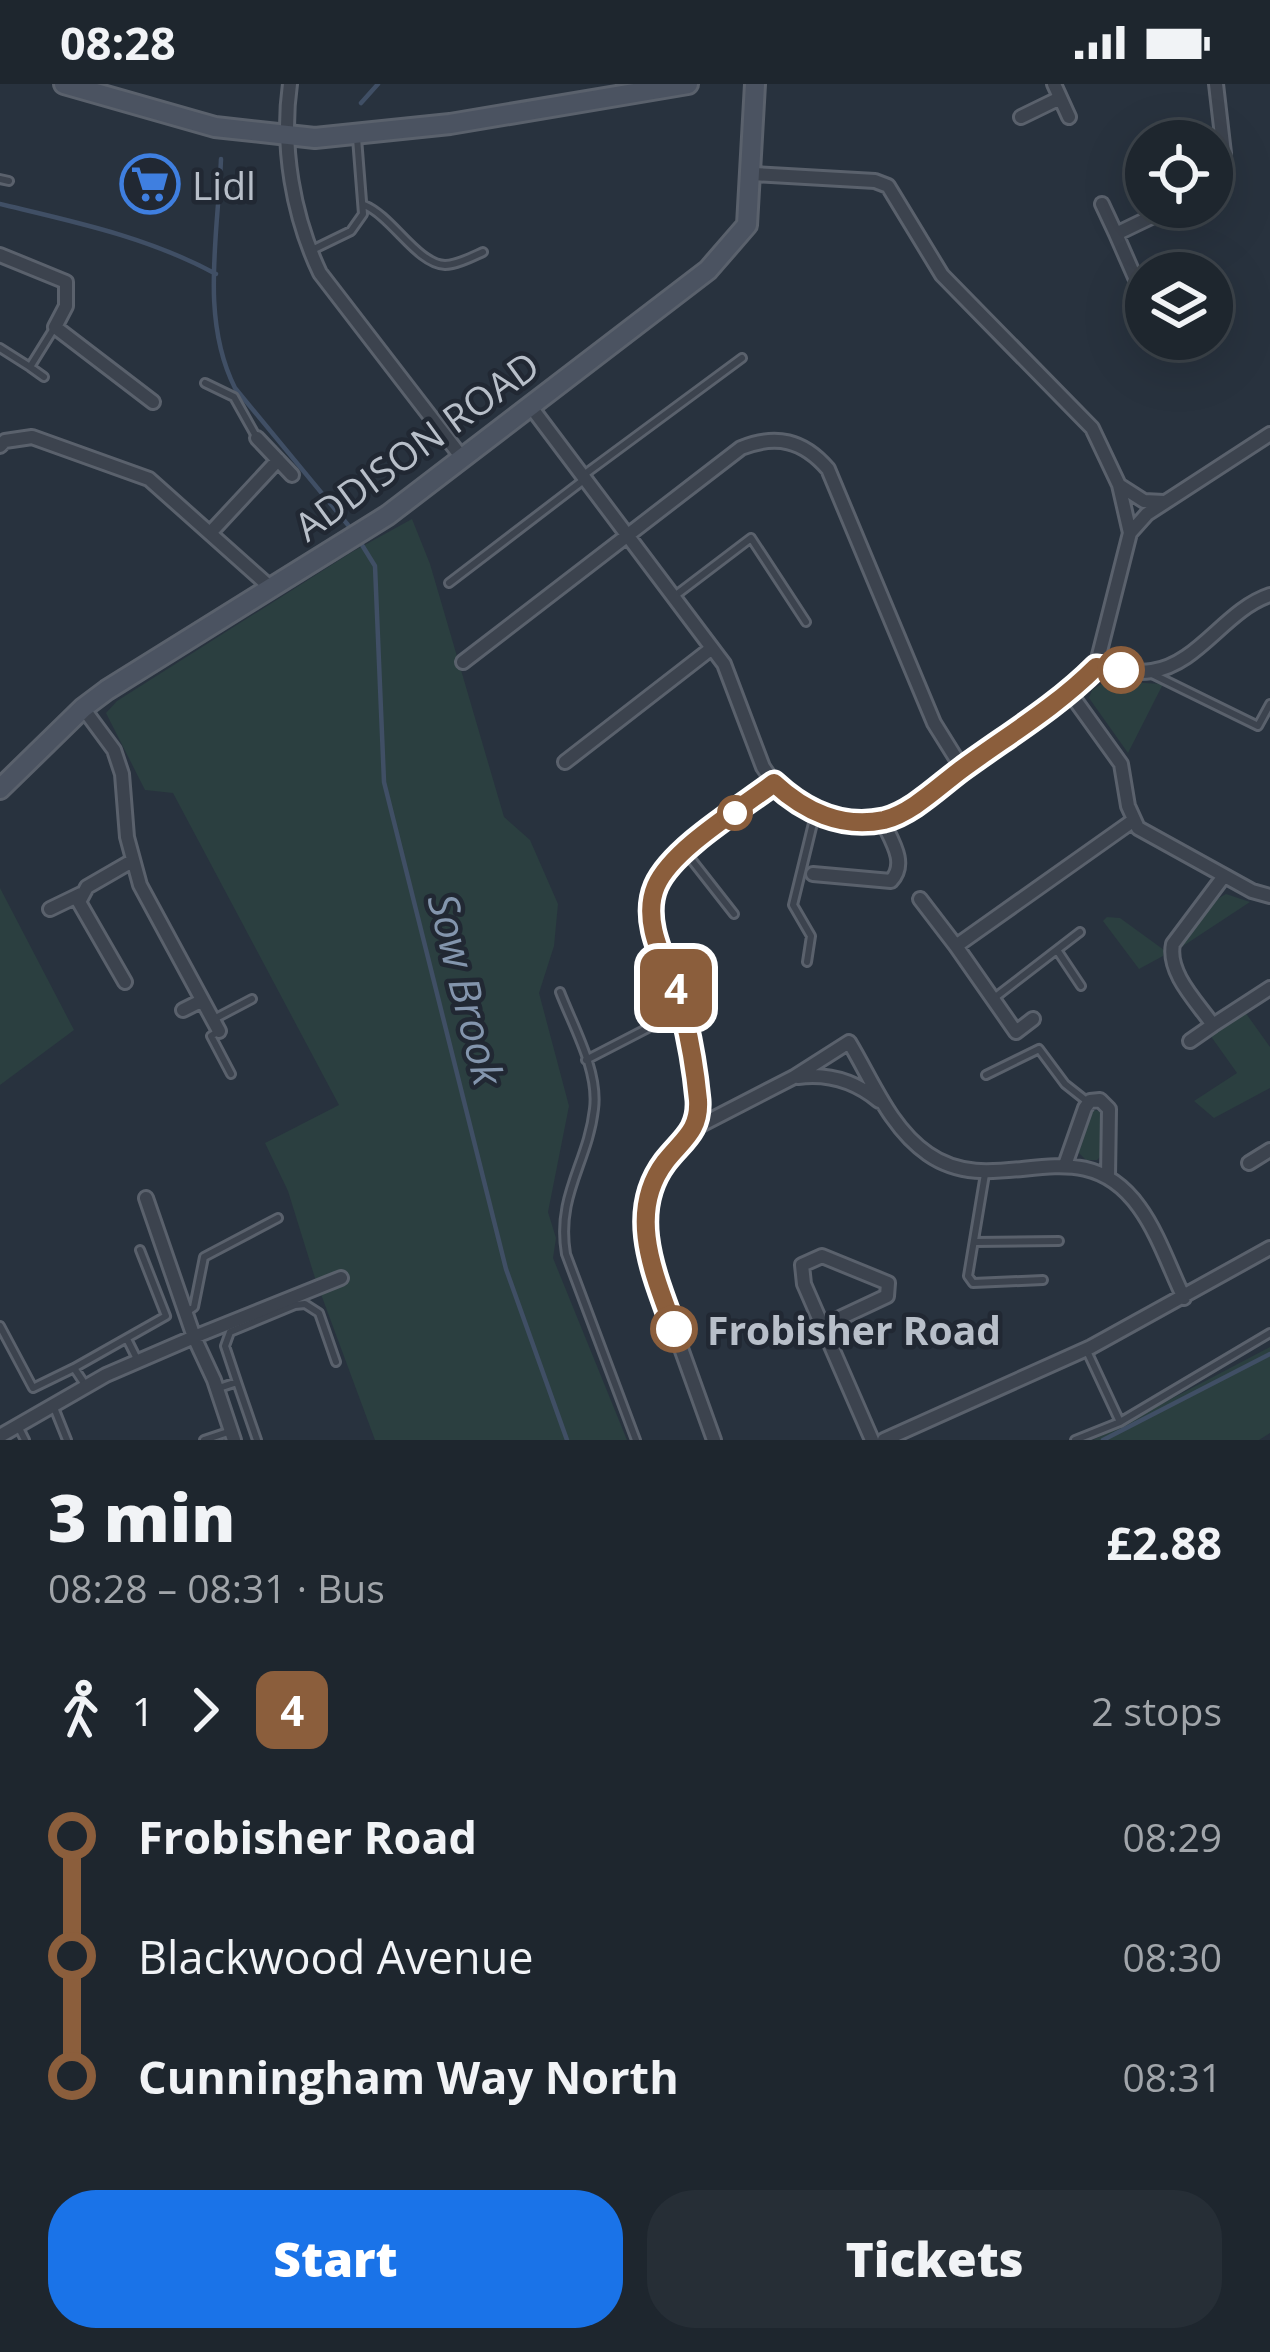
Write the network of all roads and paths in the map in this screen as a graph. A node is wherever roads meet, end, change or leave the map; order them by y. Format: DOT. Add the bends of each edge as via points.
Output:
graph roads {
  1 [pos="64,84"];
  2 [pos="290,84"];
  3 [pos="688,84"];
  4 [pos="755,84"];
  5 [pos="1054,84"];
  6 [pos="1216,84"];
  7 [pos="1060,98"];
  8 [pos="1021,117"];
  9 [pos="1070,117"];
  10 [pos="1220,120"];
  11 [pos="356,135"];
  12 [pos="286,138"];
  13 [pos="753,174"];
  14 [pos="1102,204"];
  15 [pos="364,205"];
  16 [pos="1128,228"];
  17 [pos="1116,234"];
  18 [pos="309,251"];
  19 [pos="483,252"];
  20 [pos="0,254"];
  21 [pos="1125,255"];
  22 [pos="55,326"];
  23 [pos="0,348"];
  24 [pos="742,358"];
  25 [pos="30,367"];
  26 [pos="44,377"];
  27 [pos="205,383"];
  28 [pos="153,402"];
  29 [pos="531,406"];
  30 [pos="1270,434"];
  31 [pos="257,438"];
  32 [pos="0,446"];
  33 [pos="463,459"];
  34 [pos="278,460"];
  35 [pos="292,475"];
  36 [pos="584,478"];
  37 [pos="1119,485"];
  38 [pos="1165,502"];
  39 [pos="211,532"];
  40 [pos="1130,533"];
  41 [pos="628,536"];
  42 [pos="449,583"];
  43 [pos="270,587"];
  44 [pos="1270,595"];
  45 [pos="673,597"];
  46 [pos="806,622"];
  47 [pos="712,648"];
  48 [pos="463,662"];
  49 [pos="1096,667"];
  50 [pos="1149,672"];
  51 [pos="1070,693"];
  52 [pos="1270,704"];
  53 [pos="83,708"];
  54 [pos="565,762"];
  55 [pos="962,768"];
  56 [pos="774,783"];
  57 [pos="0,789"];
  58 [pos="816,812"];
  59 [pos="882,820"];
  60 [pos="1133,820"];
  61 [pos="685,852"];
  62 [pos="132,860"];
  63 [pos="813,874"];
  64 [pos="1224,876"];
  65 [pos="81,894"];
  66 [pos="1270,896"];
  67 [pos="920,898"];
  68 [pos="50,909"];
  69 [pos="734,914"];
  70 [pos="1080,932"];
  71 [pos="956,946"];
  72 [pos="1057,950"];
  73 [pos="807,962"];
  74 [pos="125,982"];
  75 [pos="1081,986"];
  76 [pos="1270,988"];
  77 [pos="560,992"];
  78 [pos="252,999"];
  79 [pos="993,999"];
  80 [pos="202,1000"];
  81 [pos="183,1010"];
  82 [pos="682,1011"];
  83 [pos="1033,1019"];
  84 [pos="1213,1024"];
  85 [pos="216,1025"];
  86 [pos="1190,1041"];
  87 [pos="586,1060"];
  88 [pos="231,1074"];
  89 [pos="986,1075"];
  90 [pos="794,1077"];
  91 [pos="1089,1102"];
  92 [pos="884,1106"];
  93 [pos="695,1128"];
  94 [pos="1270,1150"];
  95 [pos="1249,1163"];
  96 [pos="1065,1165"];
  97 [pos="986,1172"];
  98 [pos="1108,1177"];
  99 [pos="146,1198"];
  100 [pos="278,1218"];
  101 [pos="1059,1241"];
  102 [pos="974,1242"];
  103 [pos="1270,1248"];
  104 [pos="140,1250"];
  105 [pos="341,1279"];
  106 [pos="1043,1280"];
  107 [pos="1184,1298"];
  108 [pos="185,1313"];
  109 [pos="0,1326"];
  110 [pos="823,1326"];
  111 [pos="1270,1334"];
  112 [pos="194,1336"];
  113 [pos="127,1339"];
  114 [pos="1086,1349"];
  115 [pos="138,1360"];
  116 [pos="336,1362"];
  117 [pos="74,1368"];
  118 [pos="237,1382"];
  119 [pos="86,1386"];
  120 [pos="217,1388"];
  121 [pos="53,1406"];
  122 [pos="1120,1421"];
  123 [pos="18,1426"];
  124 [pos="232,1435"];
  125 [pos="0,1436"];
  126 [pos="26,1440"];
  127 [pos="68,1440"];
  128 [pos="204,1440"];
  129 [pos="257,1440"];
  130 [pos="635,1440"];
  131 [pos="715,1440"];
  132 [pos="872,1440"];
  133 [pos="884,1440"];
  134 [pos="1075,1440"];
  1 -- 12 [label="street" via="215,128"];
  2 -- 12 [label="street"];
  3 -- 11 [label="street"];
  4 -- 13 [label="street, ADDISON ROAD"];
  5 -- 7 [label="street"];
  6 -- 10 [label="street"];
  7 -- 8 [label="street"];
  7 -- 9 [label="street"];
  11 -- 12 [label="street"];
  11 -- 15 [label="lane"];
  12 -- 18 [label="street"];
  13 -- 29 [label="street, ADDISON ROAD" via="747,225 732,245"];
  13 -- 37 [label="street" via="888,186 942,275 1092,428"];
  14 -- 17 [label="street"];
  15 -- 18 [label="lane" via="356,226"];
  15 -- 19 [label="lane" via="439,264"];
  16 -- 17 [label="street"];
  17 -- 21 [label="street"];
  18 -- 33 [label="street"];
  20 -- 22 [label="street" via="65,283 66,306"];
  22 -- 25 [label="lane"];
  22 -- 28 [label="street"];
  23 -- 25 [label="lane"];
  24 -- 36 [label="lane"];
  25 -- 26 [label="lane"];
  27 -- 31 [label="lane" via="234,397"];
  29 -- 33 [label="street, ADDISON ROAD"];
  29 -- 36 [label="street"];
  30 -- 38 [label="street"];
  31 -- 34 [label="street"];
  32 -- 39 [label="street" via="32,437 133,470"];
  33 -- 43 [label="street, ADDISON ROAD"];
  34 -- 35 [label="street"];
  34 -- 39 [label="street"];
  36 -- 41 [label="street"];
  36 -- 42 [label="lane"];
  37 -- 38 [label="street" via="1144,501"];
  37 -- 40 [label="street"];
  38 -- 40 [label="street"];
  39 -- 43 [label="street"];
  40 -- 49 [label="street"];
  41 -- 45 [label="street"];
  41 -- 48 [label="street"];
  41 -- 55 [label="street" via="741,448 773,440 803,446 828,470 934,723"];
  43 -- 53 [label="street, ADDISON ROAD"];
  44 -- 50 [label="street" via="1177,662"];
  45 -- 46 [label="lane" via="751,538"];
  45 -- 47 [label="street"];
  47 -- 54 [label="street"];
  47 -- 56 [label="street"];
  49 -- 50 [label="street"];
  49 -- 51 [label="street"];
  50 -- 52 [label="lane" via="1258,726"];
  51 -- 55 [label="street"];
  51 -- 60 [label="street" via="1121,764"];
  53 -- 57 [label="street, ADDISON ROAD"];
  53 -- 62 [label="street" via="122,774"];
  55 -- 59 [label="street"];
  56 -- 58 [label="street"];
  56 -- 61 [label="street"];
  58 -- 59 [label="street" via="839,821"];
  58 -- 73 [label="lane" via="793,905 811,936"];
  59 -- 63 [label="street" via="899,861 891,881"];
  60 -- 64 [label="street"];
  60 -- 71 [label="street"];
  61 -- 69 [label="lane"];
  61 -- 82 [label="street" via="660,878 651,913"];
  62 -- 65 [label="street"];
  62 -- 80 [label="street"];
  64 -- 66 [label="street"];
  64 -- 84 [label="street" via="1171,953"];
  65 -- 68 [label="street"];
  65 -- 74 [label="street" via="80,909"];
  67 -- 71 [label="street"];
  70 -- 72 [label="lane"];
  71 -- 79 [label="street"];
  72 -- 75 [label="lane"];
  72 -- 79 [label="lane"];
  76 -- 84 [label="street"];
  77 -- 87 [label="lane"];
  78 -- 85 [label="lane"];
  79 -- 83 [label="street" via="1016,1032"];
  80 -- 81 [label="street"];
  80 -- 85 [label="street"];
  82 -- 87 [label="lane"];
  82 -- 93 [label="street"];
  84 -- 86 [label="street"];
  85 -- 88 [label="lane" via="211,1036"];
  87 -- 130 [label="lane" via="595,1106 560,1222"];
  89 -- 91 [label="lane" via="1039,1049"];
  90 -- 92 [label="street" via="845,1080"];
  90 -- 92 [label="street" via="850,1042"];
  90 -- 93 [label="street"];
  91 -- 96 [label="street"];
  91 -- 98 [label="street" via="1108,1109"];
  92 -- 97 [label="street" via="931,1156"];
  93 -- 131 [label="street" via="655,1180 645,1232"];
  94 -- 95 [label="street"];
  96 -- 97 [label="street"];
  96 -- 98 [label="street"];
  97 -- 102 [label="lane"];
  98 -- 107 [label="street" via="1143,1211"];
  99 -- 108 [label="street"];
  100 -- 108 [label="lane" via="203,1257 194,1307"];
  101 -- 102 [label="lane"];
  102 -- 106 [label="lane" via="973,1283"];
  103 -- 107 [label="street"];
  104 -- 113 [label="lane" via="166,1316"];
  105 -- 112 [label="street"];
  107 -- 114 [label="street"];
  108 -- 112 [label="street"];
  109 -- 117 [label="lane" via="33,1388"];
  110 -- 110 [label="street" via="801,1276 809,1259 823,1256 888,1282 887,1296"];
  110 -- 132 [label="street"];
  111 -- 122 [label="lane"];
  112 -- 115 [label="street"];
  112 -- 120 [label="street"];
  113 -- 115 [label="lane"];
  113 -- 117 [label="lane"];
  114 -- 122 [label="lane"];
  114 -- 133 [label="street"];
  115 -- 119 [label="street"];
  116 -- 118 [label="lane" via="319,1313 295,1306 230,1332 225,1346"];
  117 -- 119 [label="lane"];
  118 -- 120 [label="lane"];
  118 -- 129 [label="lane"];
  119 -- 121 [label="street"];
  120 -- 124 [label="street"];
  121 -- 123 [label="street"];
  121 -- 127 [label="lane"];
  122 -- 134 [label="lane"];
  123 -- 125 [label="street"];
  123 -- 126 [label="lane"];
  124 -- 128 [label="lane"];
}
